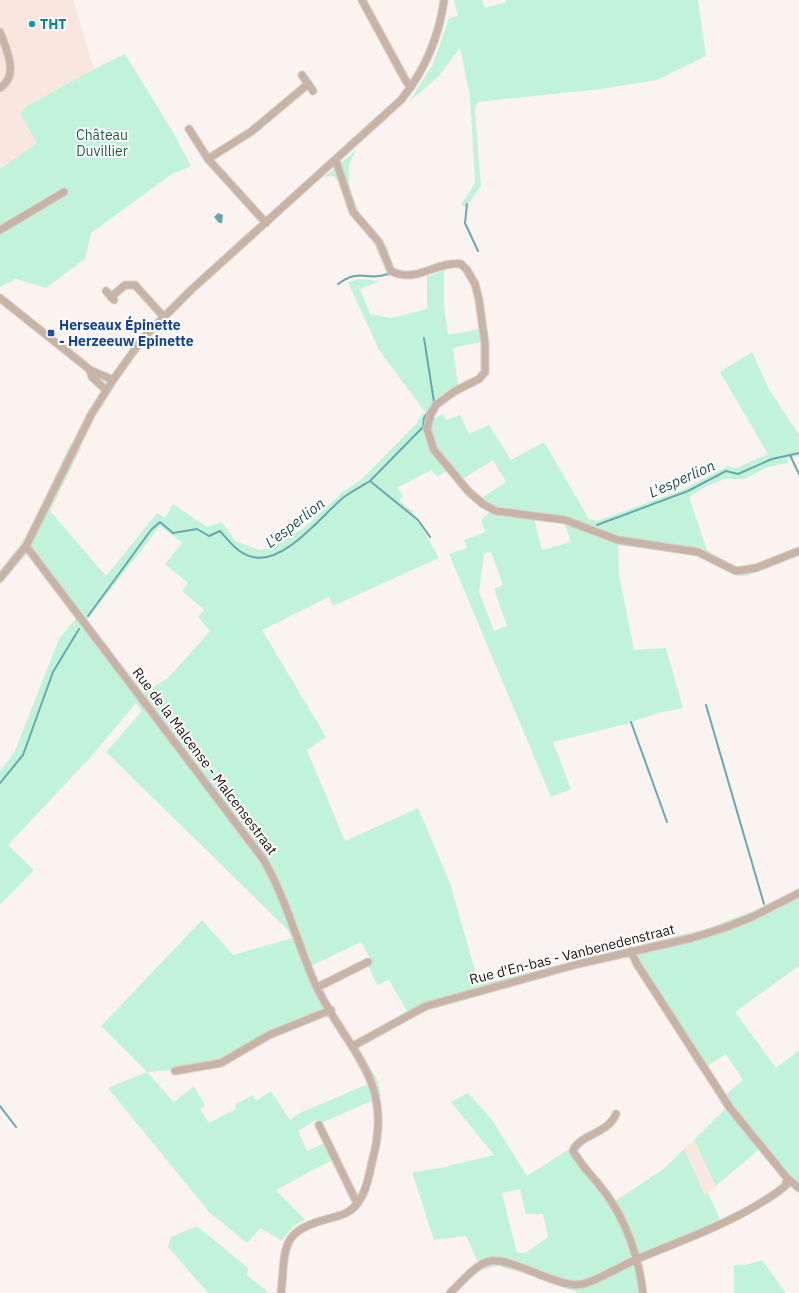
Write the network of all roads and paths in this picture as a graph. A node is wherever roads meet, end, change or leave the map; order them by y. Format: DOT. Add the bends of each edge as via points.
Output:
graph roads {
  1 [pos="362,0"];
  2 [pos="444,0"];
  3 [pos="0,32"];
  4 [pos="302,75"];
  5 [pos="308,84"];
  6 [pos="411,87"];
  7 [pos="0,88"];
  8 [pos="314,91"];
  9 [pos="189,128"];
  10 [pos="208,159"];
  11 [pos="336,160"];
  12 [pos="64,192"];
  13 [pos="266,223"];
  14 [pos="0,230"];
  15 [pos="106,291"];
  16 [pos="0,298"];
  17 [pos="164,316"];
  18 [pos="90,370"];
  19 [pos="113,380"];
  20 [pos="106,390"];
  21 [pos="26,546"];
  22 [pos="799,551"];
  23 [pos="0,578"];
  24 [pos="799,893"];
  25 [pos="631,951"];
  26 [pos="368,962"];
  27 [pos="318,987"];
  28 [pos="331,1010"];
  29 [pos="353,1046"];
  30 [pos="175,1071"];
  31 [pos="616,1114"];
  32 [pos="319,1125"];
  33 [pos="787,1178"];
  34 [pos="799,1188"];
  35 [pos="357,1203"];
  36 [pos="636,1260"];
  37 [pos="281,1293"];
  38 [pos="450,1293"];
  39 [pos="643,1293"];
  1 -- 6 [label="street"];
  2 -- 6 [label="street" via="431,52"];
  3 -- 7 [label="street" via="11,69 9,78"];
  4 -- 5 [label="street"];
  5 -- 8 [label="street"];
  5 -- 10 [label="street" via="252,131"];
  6 -- 11 [label="street" via="401,100"];
  9 -- 10 [label="street"];
  10 -- 13 [label="street"];
  11 -- 13 [label="street"];
  11 -- 22 [label="street" via="353,212 379,242 391,271 398,275 413,276 451,263 461,264 468,270 475,284 485,344 485,372 479,379 455,391 436,405 427,430 434,450 446,467 483,504 504,513 572,521 624,541 698,552 736,571 756,568"];
  12 -- 14 [label="street"];
  13 -- 17 [label="street"];
  15 -- 17 [label="street" via="113,298 125,285 135,285"];
  16 -- 18 [label="street"];
  17 -- 19 [label="street" via="143,338"];
  18 -- 19 [label="street"];
  18 -- 20 [label="street" via="92,377"];
  19 -- 20 [label="street"];
  20 -- 21 [label="street" via="75,446"];
  21 -- 23 [label="street"];
  21 -- 27 [label="street, Rue de la Malcense - Malcensestraat" via="263,859 274,878"];
  24 -- 25 [label="street, Rue d'En-bas - Vanbenedenstraat" via="724,928 692,938"];
  25 -- 29 [label="street, Rue d'En-bas - Vanbenedenstraat" via="426,1006"];
  25 -- 33 [label="street" via="704,1070 742,1124"];
  26 -- 27 [label="street"];
  27 -- 28 [label="street, Rue de la Malcense - Malcensestraat"];
  28 -- 29 [label="street, Rue de la Malcense - Malcensestraat"];
  28 -- 30 [label="street" via="269,1035 221,1063"];
  29 -- 35 [label="street, Rue de la Malcense - Malcensestraat" via="370,1075 378,1105 379,1121 378,1138 366,1185"];
  31 -- 36 [label="street" via="607,1127 578,1143 573,1151 618,1214"];
  32 -- 35 [label="street"];
  33 -- 34 [label="street"];
  33 -- 36 [label="street" via="786,1186 780,1192 744,1213"];
  35 -- 37 [label="street, Rue de la Malcense - Malcensestraat" via="345,1214 307,1225 290,1239 285,1253"];
  36 -- 38 [label="street" via="583,1284 568,1284 513,1265 489,1261"];
  36 -- 39 [label="street"];
}
